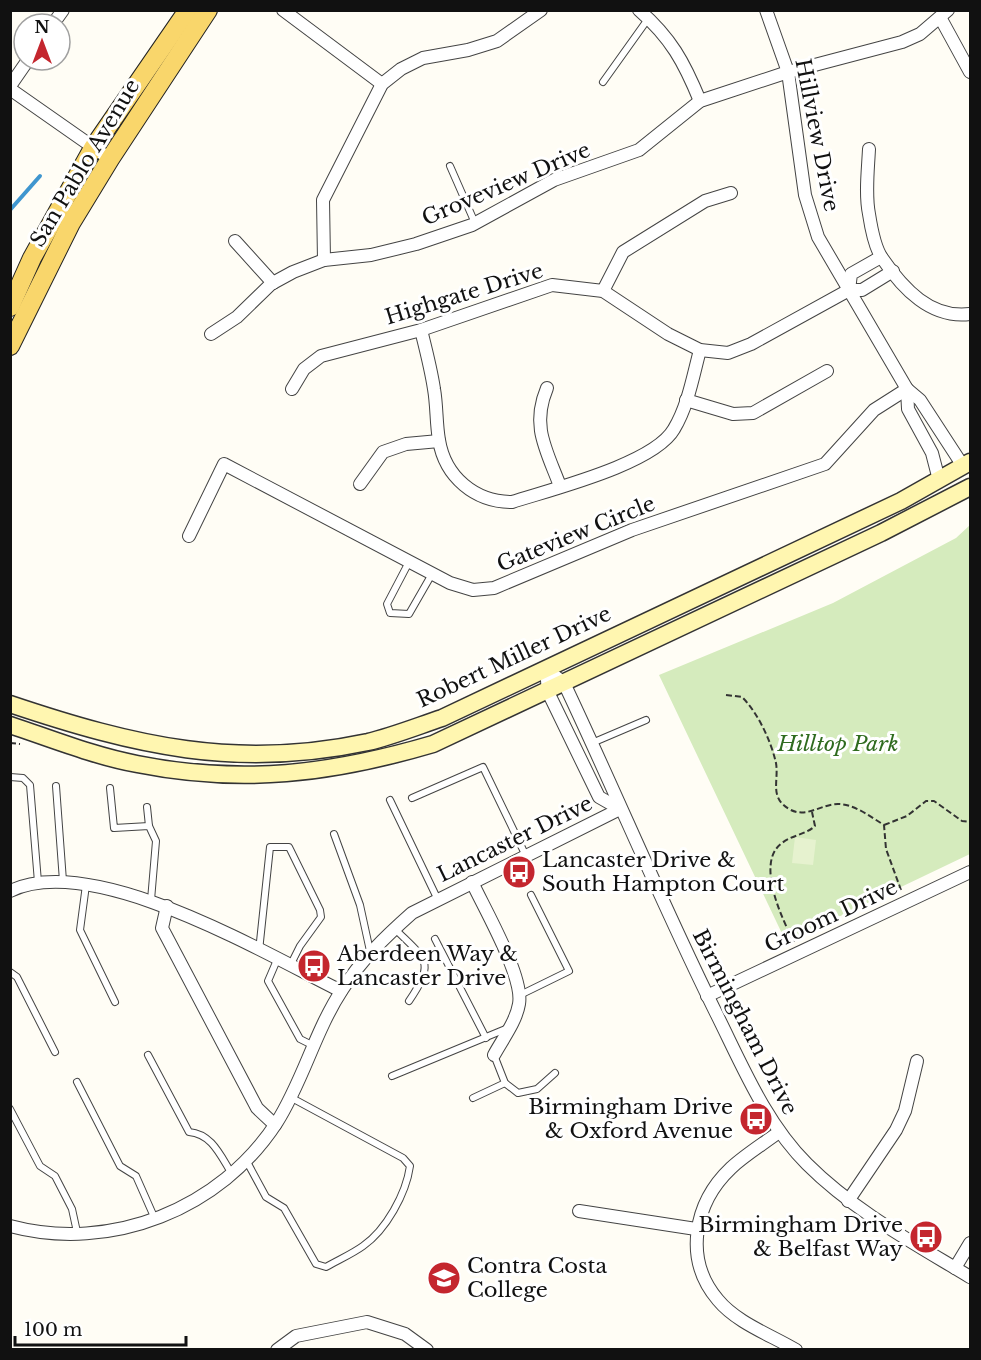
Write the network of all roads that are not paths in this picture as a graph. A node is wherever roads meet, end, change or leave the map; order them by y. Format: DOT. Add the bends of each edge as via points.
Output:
graph roads {
  1 [pos="188,10"];
  2 [pos="208,10"];
  3 [pos="283,10"];
  4 [pos="541,10"];
  5 [pos="766,10"];
  6 [pos="644,14"];
  7 [pos="945,15"];
  8 [pos="20,72"];
  9 [pos="788,72"];
  10 [pos="970,72"];
  11 [pos="603,82"];
  12 [pos="382,84"];
  13 [pos="10,87"];
  14 [pos="700,101"];
  15 [pos="93,148"];
  16 [pos="869,149"];
  17 [pos="110,159"];
  18 [pos="450,166"];
  19 [pos="731,193"];
  20 [pos="476,223"];
  21 [pos="235,241"];
  22 [pos="881,257"];
  23 [pos="324,260"];
  24 [pos="893,271"];
  25 [pos="273,283"];
  26 [pos="849,290"];
  27 [pos="603,291"];
  28 [pos="10,307"];
  29 [pos="970,314"];
  30 [pos="422,330"];
  31 [pos="211,334"];
  32 [pos="10,346"];
  33 [pos="700,350"];
  34 [pos="827,371"];
  35 [pos="547,388"];
  36 [pos="292,389"];
  37 [pos="907,389"];
  38 [pos="686,400"];
  39 [pos="439,441"];
  40 [pos="967,464"];
  41 [pos="939,480"];
  42 [pos="360,484"];
  43 [pos="560,486"];
  44 [pos="970,487"];
  45 [pos="189,536"];
  46 [pos="409,562"];
  47 [pos="432,574"];
  48 [pos="546,669"];
  49 [pos="564,683"];
  50 [pos="548,692"];
  51 [pos="10,704"];
  52 [pos="645,720"];
  53 [pos="10,725"];
  54 [pos="592,743"];
  55 [pos="10,777"];
  56 [pos="56,786"];
  57 [pos="110,788"];
  58 [pos="412,798"];
  59 [pos="390,800"];
  60 [pos="147,807"];
  61 [pos="620,809"];
  62 [pos="149,826"];
  63 [pos="334,834"];
  64 [pos="526,856"];
  65 [pos="970,872"];
  66 [pos="63,881"];
  67 [pos="38,882"];
  68 [pos="472,882"];
  69 [pos="86,884"];
  70 [pos="10,891"];
  71 [pos="531,895"];
  72 [pos="151,900"];
  73 [pos="438,900"];
  74 [pos="167,906"];
  75 [pos="394,928"];
  76 [pos="435,939"];
  77 [pos="259,951"];
  78 [pos="370,951"];
  79 [pos="277,960"];
  80 [pos="290,966"];
  81 [pos="10,972"];
  82 [pos="341,991"];
  83 [pos="520,995"];
  84 [pos="707,996"];
  85 [pos="409,1001"];
  86 [pos="115,1002"];
  87 [pos="509,1028"];
  88 [pos="486,1038"];
  89 [pos="314,1046"];
  90 [pos="55,1052"];
  91 [pos="148,1055"];
  92 [pos="494,1055"];
  93 [pos="917,1061"];
  94 [pos="555,1073"];
  95 [pos="392,1076"];
  96 [pos="77,1082"];
  97 [pos="505,1083"];
  98 [pos="290,1096"];
  99 [pos="473,1098"];
  100 [pos="10,1109"];
  101 [pos="275,1125"];
  102 [pos="779,1132"];
  103 [pos="246,1160"];
  104 [pos="232,1174"];
  105 [pos="848,1201"];
  106 [pos="579,1211"];
  107 [pos="155,1220"];
  108 [pos="10,1226"];
  109 [pos="696,1229"];
  110 [pos="77,1232"];
  111 [pos="970,1244"];
  112 [pos="955,1268"];
  113 [pos="970,1277"];
  114 [pos="277,1350"];
  115 [pos="427,1350"];
  116 [pos="796,1350"];
  1 -- 15 [label="main road, San Pablo Avenue"];
  2 -- 17 [label="main road, San Pablo Avenue"];
  3 -- 12 [label="street"];
  4 -- 12 [label="street" via="497,41 423,58 400,69"];
  5 -- 9 [label="street, Hillview Drive"];
  6 -- 11 [label="lane"];
  6 -- 14 [label="street" via="682,59"];
  7 -- 9 [label="street, Groveview Drive" via="902,42"];
  7 -- 10 [label="street"];
  8 -- 13 [label="street"];
  9 -- 14 [label="street, Groveview Drive"];
  9 -- 26 [label="street, Hillview Drive" via="805,195 818,237"];
  12 -- 23 [label="street" via="323,200"];
  13 -- 15 [label="street"];
  14 -- 20 [label="street, Groveview Drive" via="639,150 554,180"];
  15 -- 17 [label="street"];
  15 -- 28 [label="main road, San Pablo Avenue" via="32,258"];
  16 -- 22 [label="street" via="868,213"];
  17 -- 32 [label="main road, San Pablo Avenue" via="71,223"];
  18 -- 20 [label="lane"];
  19 -- 27 [label="street" via="705,201 623,252"];
  20 -- 23 [label="street, Groveview Drive" via="371,255"];
  21 -- 25 [label="street"];
  22 -- 24 [label="street"];
  22 -- 26 [label="street" via="851,274"];
  23 -- 25 [label="street, Groveview Drive"];
  24 -- 26 [label="street, Highgate Drive" via="862,290"];
  24 -- 29 [label="street" via="920,302 939,312"];
  25 -- 31 [label="street, Groveview Drive" via="237,317"];
  26 -- 33 [label="street, Highgate Drive" via="751,344 728,353"];
  26 -- 37 [label="street, Hillview Drive"];
  27 -- 30 [label="street, Highgate Drive" via="552,285"];
  27 -- 33 [label="street, Highgate Drive"];
  30 -- 36 [label="street, Highgate Drive" via="321,356 304,369"];
  30 -- 39 [label="street"];
  33 -- 38 [label="street"];
  34 -- 38 [label="street" via="753,412 733,414"];
  35 -- 43 [label="street" via="539,406 538,428"];
  37 -- 40 [label="street" via="920,400"];
  37 -- 41 [label="street" via="908,409 932,453"];
  37 -- 47 [label="street, Gateview Circle" via="874,410 825,464 632,530 494,588 473,590"];
  38 -- 43 [label="street" via="674,430 658,449"];
  39 -- 42 [label="street" via="406,444 383,452"];
  39 -- 43 [label="street" via="451,472 466,488 485,498 513,502"];
  40 -- 41 [label="main road, Robert Miller Drive"];
  41 -- 48 [label="main road, Robert Miller Drive"];
  44 -- 49 [label="main road"];
  45 -- 46 [label="street, Gateview Circle" via="224,464"];
  46 -- 47 [label="street, Gateview Circle"];
  46 -- 47 [label="lane" via="387,604 390,614 409,614"];
  48 -- 49 [label="street, Birmingham Drive"];
  48 -- 50 [label="street, Birmingham Drive"];
  48 -- 51 [label="main road, Robert Miller Drive" via="442,718 371,741 263,755 182,750 138,742 87,730"];
  49 -- 50 [label="main road"];
  49 -- 54 [label="street, Birmingham Drive"];
  50 -- 53 [label="main road" via="433,744 376,761 300,774 221,776 135,764"];
  50 -- 61 [label="street, Birmingham Drive" via="599,797"];
  52 -- 54 [label="lane"];
  54 -- 61 [label="street, Birmingham Drive"];
  55 -- 67 [label="lane" via="23,778 30,785"];
  56 -- 66 [label="lane"];
  57 -- 62 [label="lane" via="114,828"];
  58 -- 64 [label="lane" via="483,767"];
  59 -- 73 [label="lane"];
  60 -- 62 [label="lane"];
  61 -- 64 [label="street, Lancaster Drive"];
  61 -- 84 [label="street, Birmingham Drive"];
  62 -- 72 [label="lane" via="156,841"];
  63 -- 78 [label="lane" via="360,905"];
  64 -- 68 [label="street, Lancaster Drive"];
  65 -- 84 [label="street, Groom Drive"];
  66 -- 67 [label="street"];
  66 -- 69 [label="street"];
  67 -- 70 [label="street"];
  68 -- 73 [label="street, Lancaster Drive"];
  68 -- 83 [label="street" via="515,974"];
  69 -- 72 [label="street"];
  69 -- 86 [label="lane" via="80,930"];
  71 -- 83 [label="lane" via="569,971"];
  72 -- 74 [label="street"];
  73 -- 75 [label="street, Lancaster Drive" via="412,912"];
  74 -- 77 [label="street"];
  74 -- 101 [label="street" via="162,928 257,1108"];
  75 -- 78 [label="street, Lancaster Drive"];
  75 -- 85 [label="lane" via="423,958 426,969"];
  76 -- 88 [label="lane"];
  77 -- 79 [label="street"];
  77 -- 80 [label="lane" via="270,847 289,847 321,917"];
  78 -- 82 [label="street, Lancaster Drive"];
  79 -- 80 [label="street"];
  79 -- 89 [label="lane" via="268,981 300,1039"];
  80 -- 82 [label="street"];
  81 -- 90 [label="lane"];
  82 -- 89 [label="street, Lancaster Drive"];
  83 -- 87 [label="street"];
  84 -- 102 [label="street, Birmingham Drive"];
  87 -- 88 [label="lane"];
  87 -- 92 [label="street"];
  88 -- 95 [label="lane"];
  89 -- 98 [label="street, Lancaster Drive"];
  91 -- 104 [label="lane" via="189,1132 209,1138"];
  92 -- 97 [label="lane"];
  93 -- 105 [label="street" via="905,1111 896,1130"];
  94 -- 97 [label="lane" via="528,1093 518,1094"];
  96 -- 107 [label="lane" via="120,1166 136,1176"];
  97 -- 99 [label="lane"];
  98 -- 101 [label="street, Lancaster Drive"];
  98 -- 103 [label="lane" via="403,1158 410,1167 399,1201 383,1226 365,1245 326,1267 316,1264 284,1208 266,1197"];
  100 -- 110 [label="lane" via="40,1166 55,1176 72,1209"];
  101 -- 103 [label="street, Lancaster Drive"];
  102 -- 105 [label="street, Birmingham Drive"];
  102 -- 109 [label="street" via="722,1178 706,1199"];
  103 -- 104 [label="street, Lancaster Drive"];
  104 -- 107 [label="street, Lancaster Drive" via="199,1200"];
  105 -- 112 [label="street, Birmingham Drive"];
  106 -- 109 [label="street"];
  107 -- 110 [label="street, Lancaster Drive" via="114,1230"];
  108 -- 110 [label="street, Lancaster Drive" via="28,1231"];
  109 -- 116 [label="street" via="700,1266 719,1301 738,1317"];
  111 -- 112 [label="street"];
  112 -- 113 [label="street, Birmingham Drive"];
  114 -- 115 [label="street" via="296,1336 367,1322 405,1334"];
}
